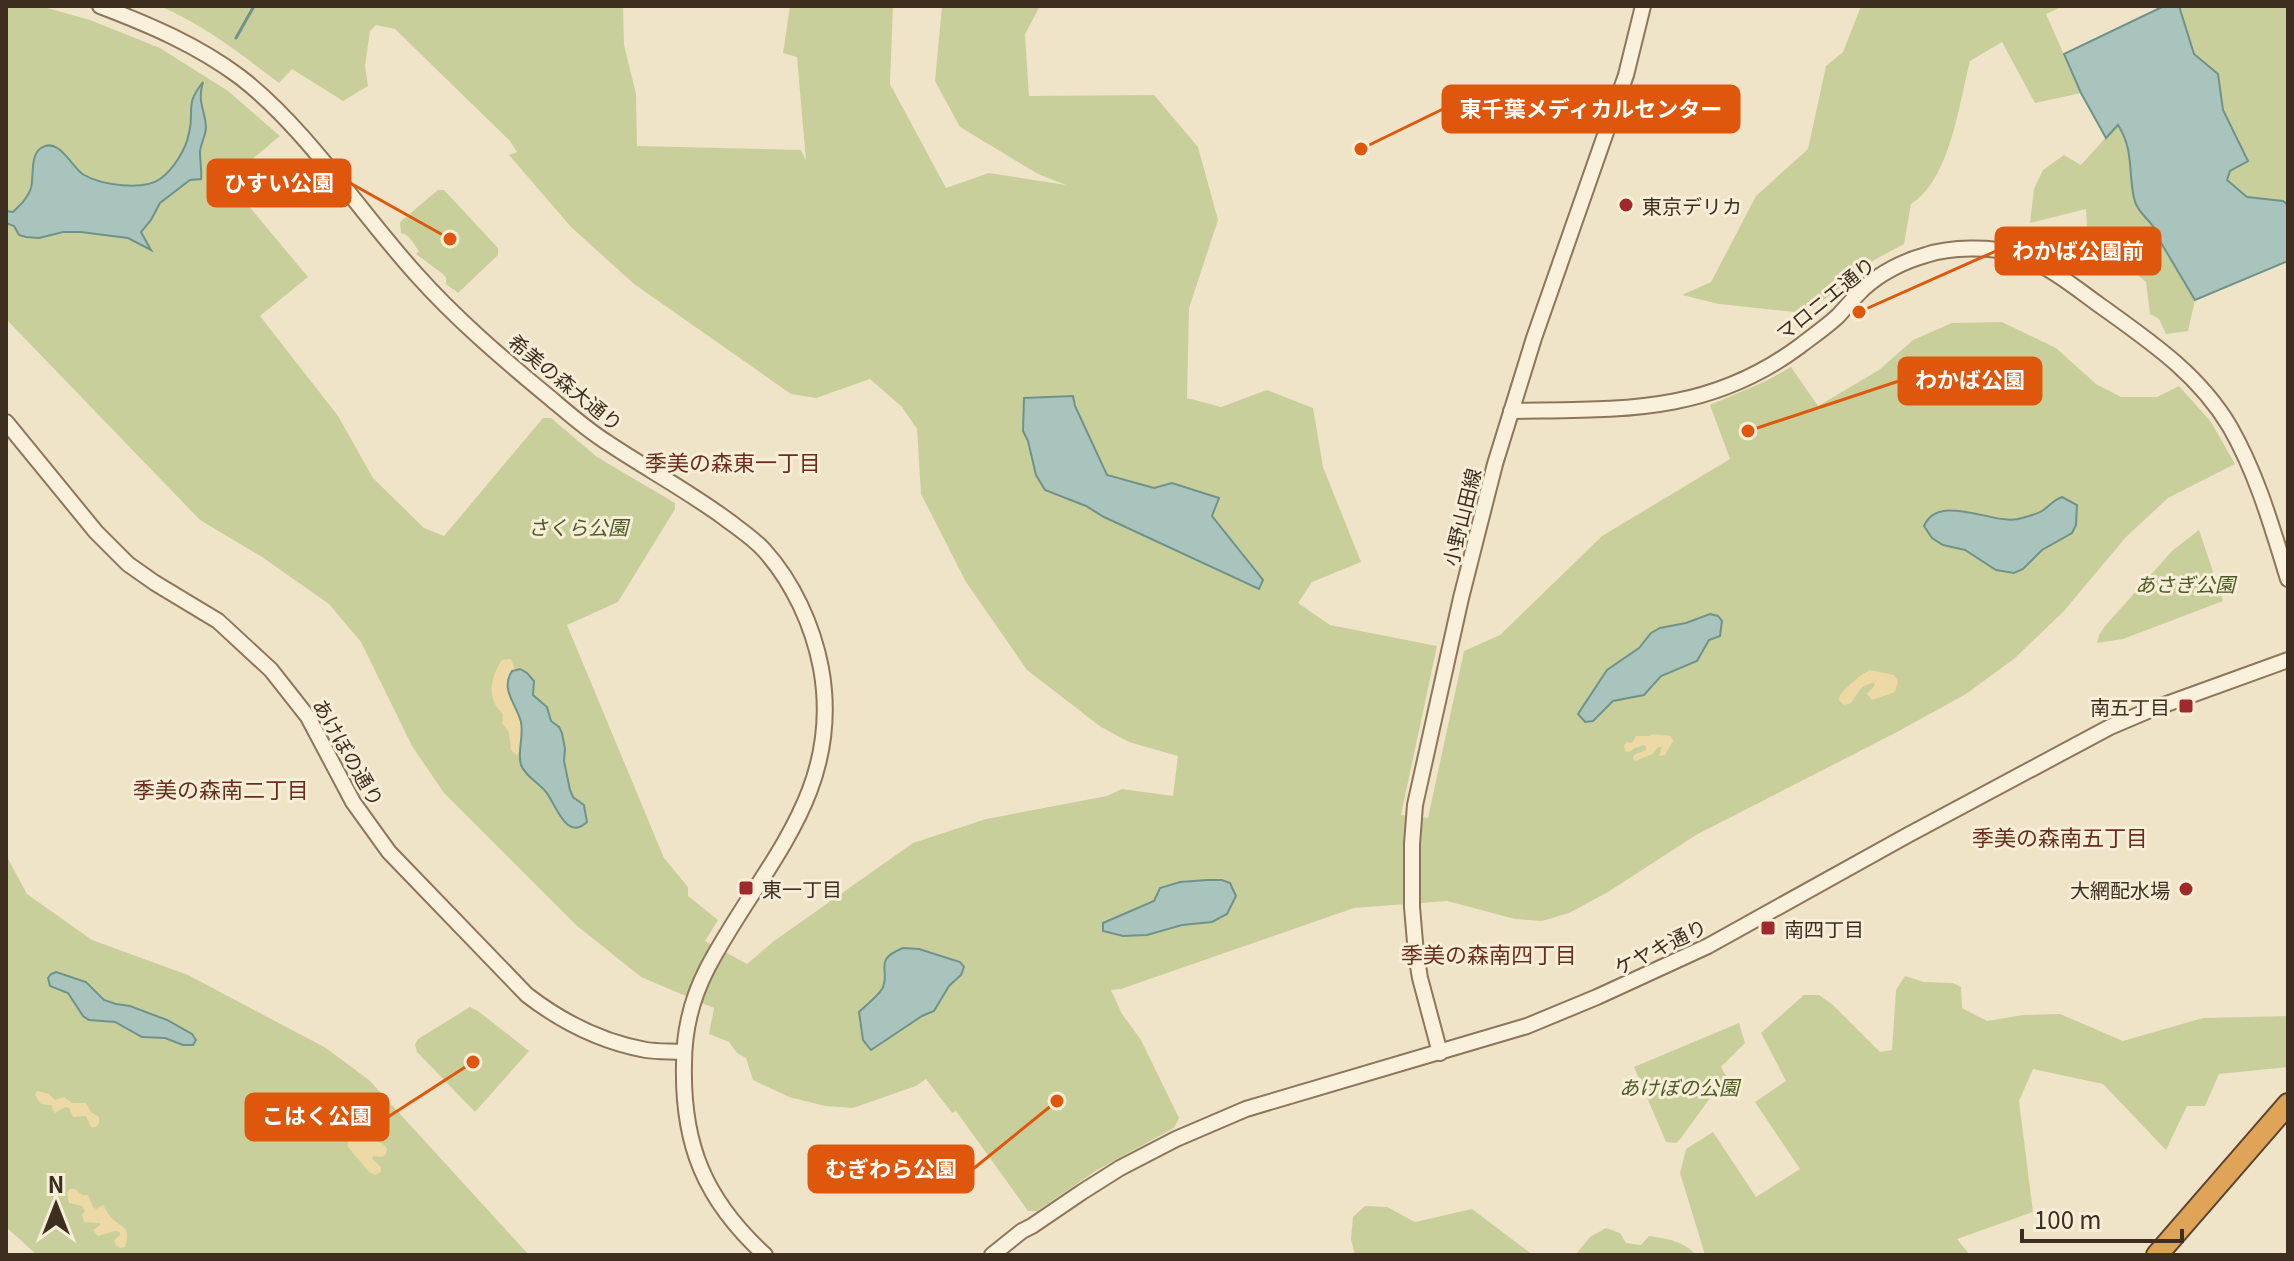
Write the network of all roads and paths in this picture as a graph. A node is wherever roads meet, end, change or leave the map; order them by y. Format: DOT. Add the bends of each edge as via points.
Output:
graph roads {
  1 [pos="100,6"];
  2 [pos="1643,6"];
  3 [pos="1511,411"];
  4 [pos="6,422"];
  5 [pos="2288,579"];
  6 [pos="2288,660"];
  7 [pos="684,1052"];
  8 [pos="1440,1053"];
  9 [pos="2288,1104"];
  10 [pos="1032,1226"];
  11 [pos="765,1255"];
  12 [pos="992,1255"];
  13 [pos="1006,1255"];
  14 [pos="2157,1255"];
  1 -- 7 [label="street, 希美の森大通り" via="195,47 241,78 284,117 412,270 485,342 591,432 753,540 784,575 802,609 821,669 824,734 818,768 799,819 704,973"];
  2 -- 3 [label="street, 小野山田線" via="1626,75"];
  3 -- 5 [label="street, マロニエ通り" via="1635,408 1730,386 1790,354 1882,274 1947,250 2014,253 2052,271 2167,354 2196,382 2244,455"];
  3 -- 8 [label="street, 小野山田線" via="1472,552 1415,805 1412,907 1420,978"];
  4 -- 7 [label="street, あけぼの通り" via="128,564 218,621 271,670 308,717 353,802 382,843 527,995 591,1034 646,1050"];
  6 -- 8 [label="street, ケヤキ通り" via="2110,727 1669,966 1527,1026"];
  7 -- 11 [label="street, 希美の森大通り" via="685,1118 693,1148 735,1226"];
  8 -- 10 [label="street, ケヤキ通り" via="1246,1109 1200,1128 1120,1168"];
  9 -- 14 [label="highway"];
  10 -- 12 [label="street, ケヤキ通り"];
  10 -- 13 [label="street, ケヤキ通り"];
}
